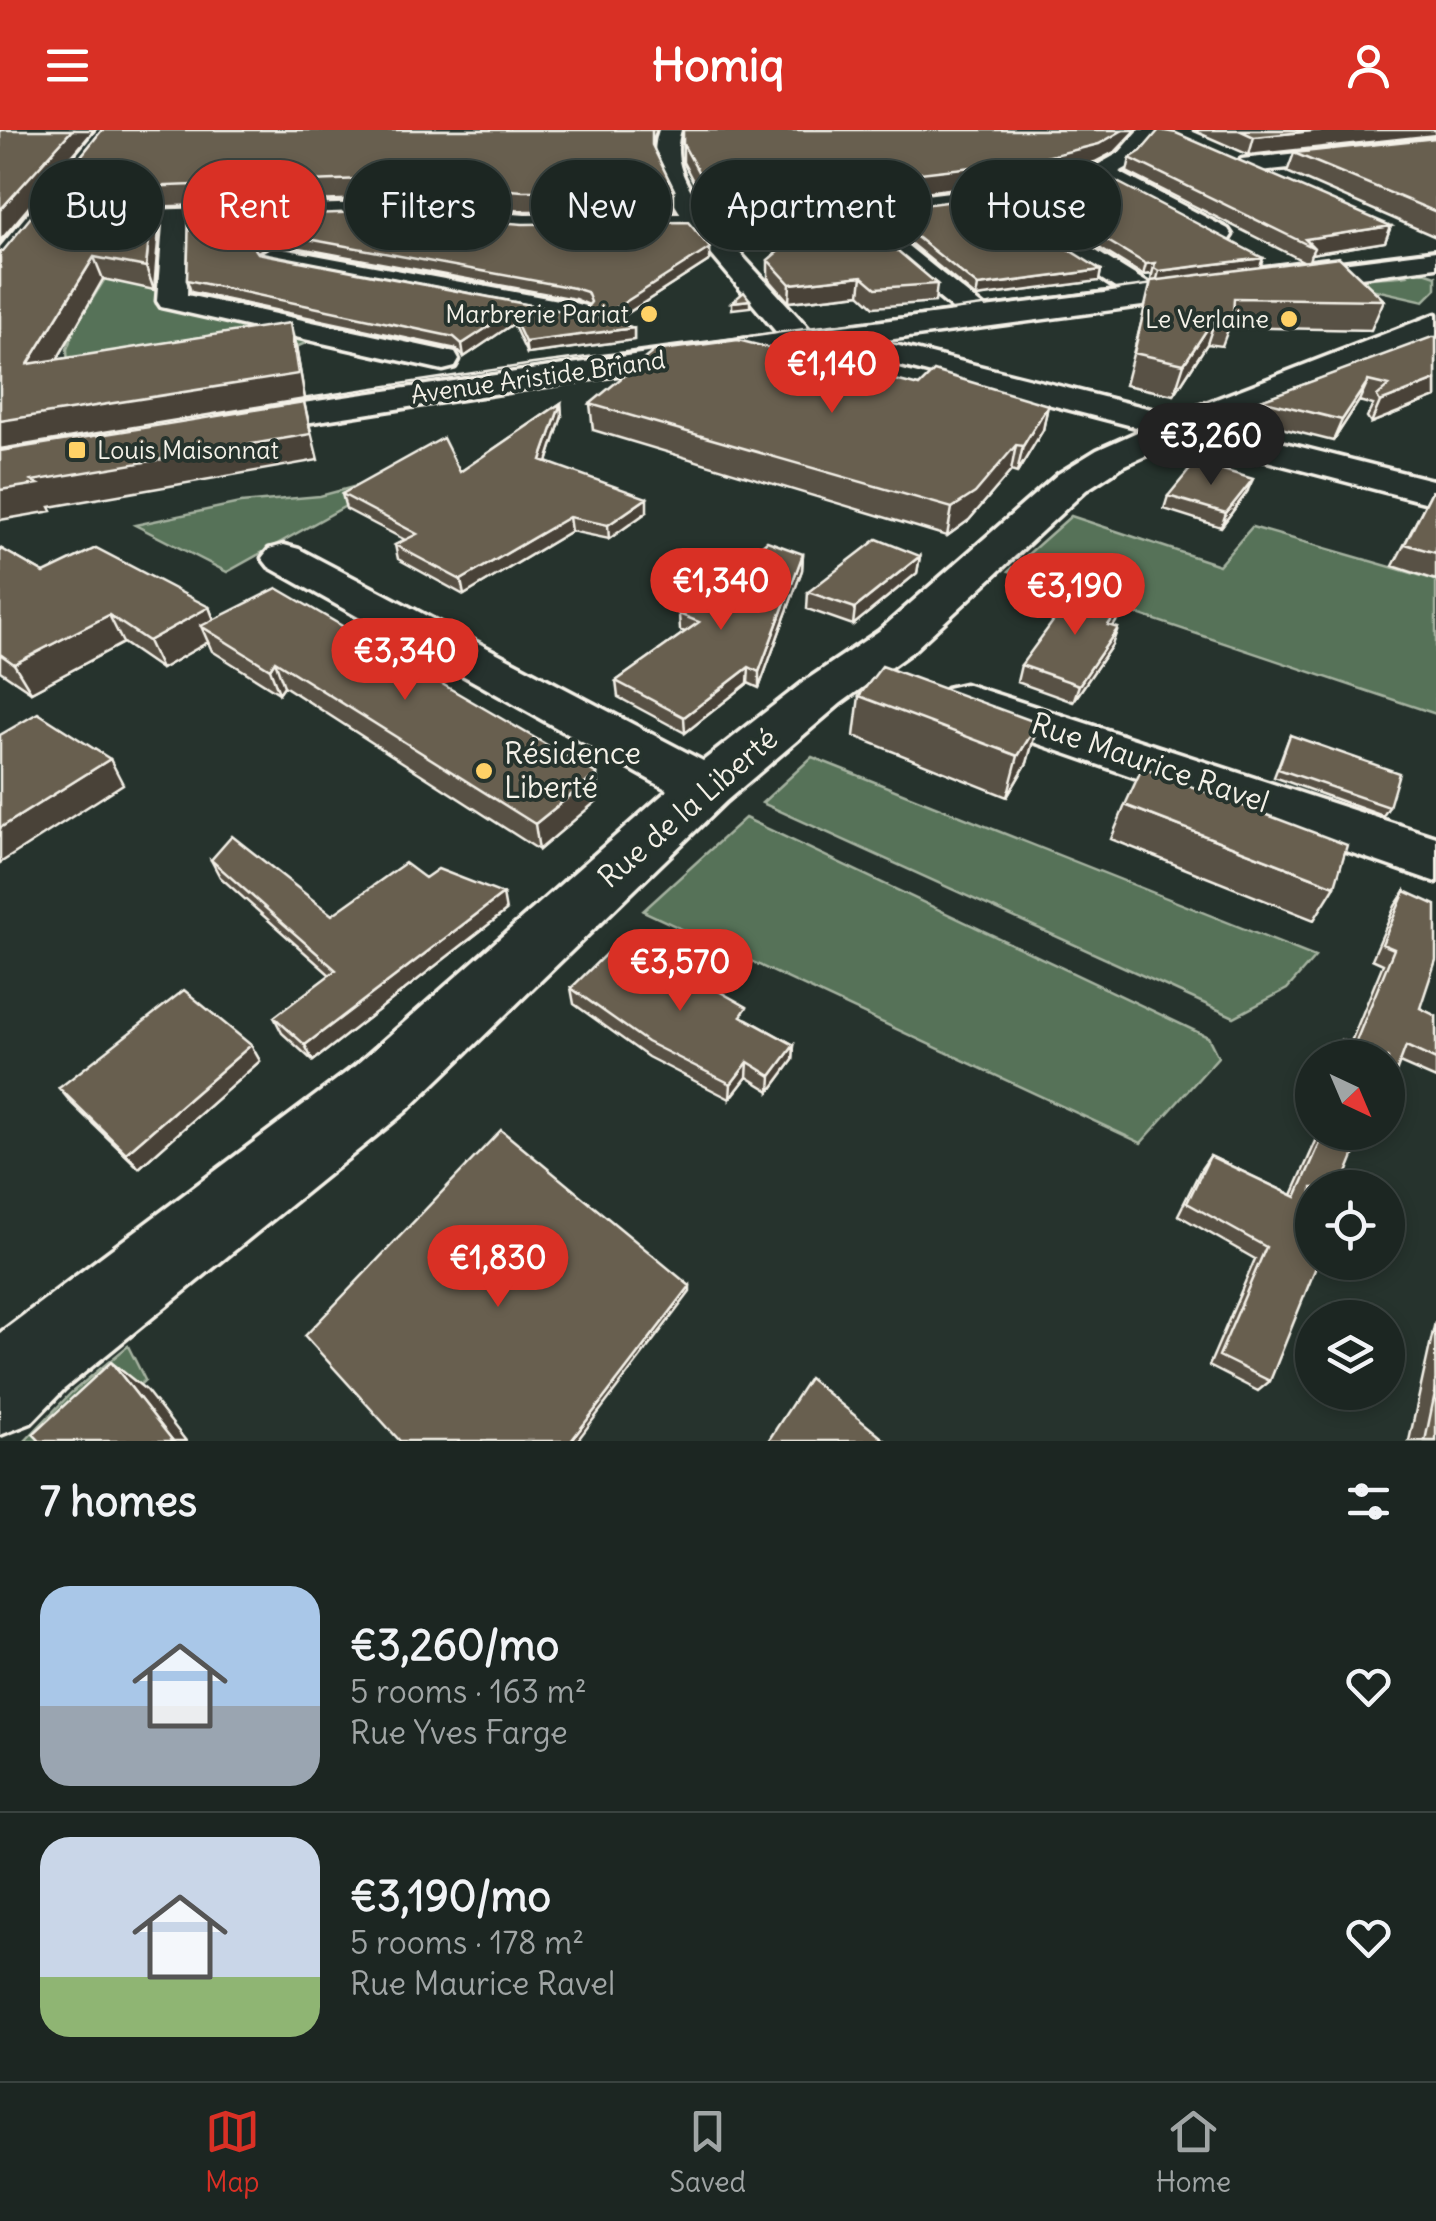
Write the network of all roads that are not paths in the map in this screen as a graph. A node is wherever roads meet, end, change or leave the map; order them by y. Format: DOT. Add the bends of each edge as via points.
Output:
graph roads {
  1 [pos="108,130"];
  2 [pos="670,130"];
  3 [pos="1363,130"];
  4 [pos="1157,132"];
  5 [pos="1436,142"];
  6 [pos="1212,152"];
  7 [pos="83,160"];
  8 [pos="1121,162"];
  9 [pos="1242,166"];
  10 [pos="1121,182"];
  11 [pos="1294,189"];
  12 [pos="691,208"];
  13 [pos="177,216"];
  14 [pos="163,217"];
  15 [pos="691,222"];
  16 [pos="525,224"];
  17 [pos="30,225"];
  18 [pos="724,250"];
  19 [pos="898,250"];
  20 [pos="1075,250"];
  21 [pos="1428,251"];
  22 [pos="542,253"];
  23 [pos="272,255"];
  24 [pos="0,265"];
  25 [pos="1298,275"];
  26 [pos="558,283"];
  27 [pos="1146,295"];
  28 [pos="574,312"];
  29 [pos="977,318"];
  30 [pos="1429,333"];
  31 [pos="849,336"];
  32 [pos="802,341"];
  33 [pos="444,360"];
  34 [pos="610,366"];
  35 [pos="1181,426"];
  36 [pos="207,428"];
  37 [pos="1436,494"];
  38 [pos="284,558"];
  39 [pos="866,661"];
  40 [pos="707,788"];
  41 [pos="1436,860"];
  42 [pos="0,1392"];
  1 -- 7 [label="street"];
  2 -- 12 [label="street" via="664,151"];
  3 -- 5 [label="street"];
  4 -- 8 [label="street"];
  5 -- 9 [label="street"];
  6 -- 9 [label="street"];
  9 -- 11 [label="street"];
  10 -- 25 [label="street"];
  13 -- 14 [label="street"];
  13 -- 16 [label="street" via="369,211"];
  13 -- 33 [label="street" via="172,301"];
  15 -- 16 [label="street"];
  16 -- 22 [label="street"];
  17 -- 24 [label="street"];
  18 -- 32 [label="street"];
  19 -- 29 [label="street"];
  20 -- 27 [label="street"];
  21 -- 25 [label="street, Avenue Aristide Briand"];
  23 -- 28 [label="street"];
  25 -- 27 [label="street, Avenue Aristide Briand"];
  26 -- 28 [label="street"];
  27 -- 29 [label="street, Avenue Aristide Briand"];
  28 -- 34 [label="street"];
  29 -- 31 [label="street, Avenue Aristide Briand"];
  30 -- 35 [label="street, Rue de la Liberté"];
  31 -- 32 [label="street, Avenue Aristide Briand"];
  31 -- 35 [label="street" via="858,345"];
  32 -- 34 [label="street, Avenue Aristide Briand"];
  34 -- 36 [label="street, Avenue Aristide Briand"];
  35 -- 37 [label="street"];
  35 -- 39 [label="street, Rue de la Liberté" via="1072,482"];
  38 -- 40 [label="street"];
  39 -- 40 [label="street, Rue de la Liberté"];
  39 -- 41 [label="street, Rue Maurice Ravel"];
  40 -- 42 [label="street, Rue de la Liberté" via="393,1078"];
}
